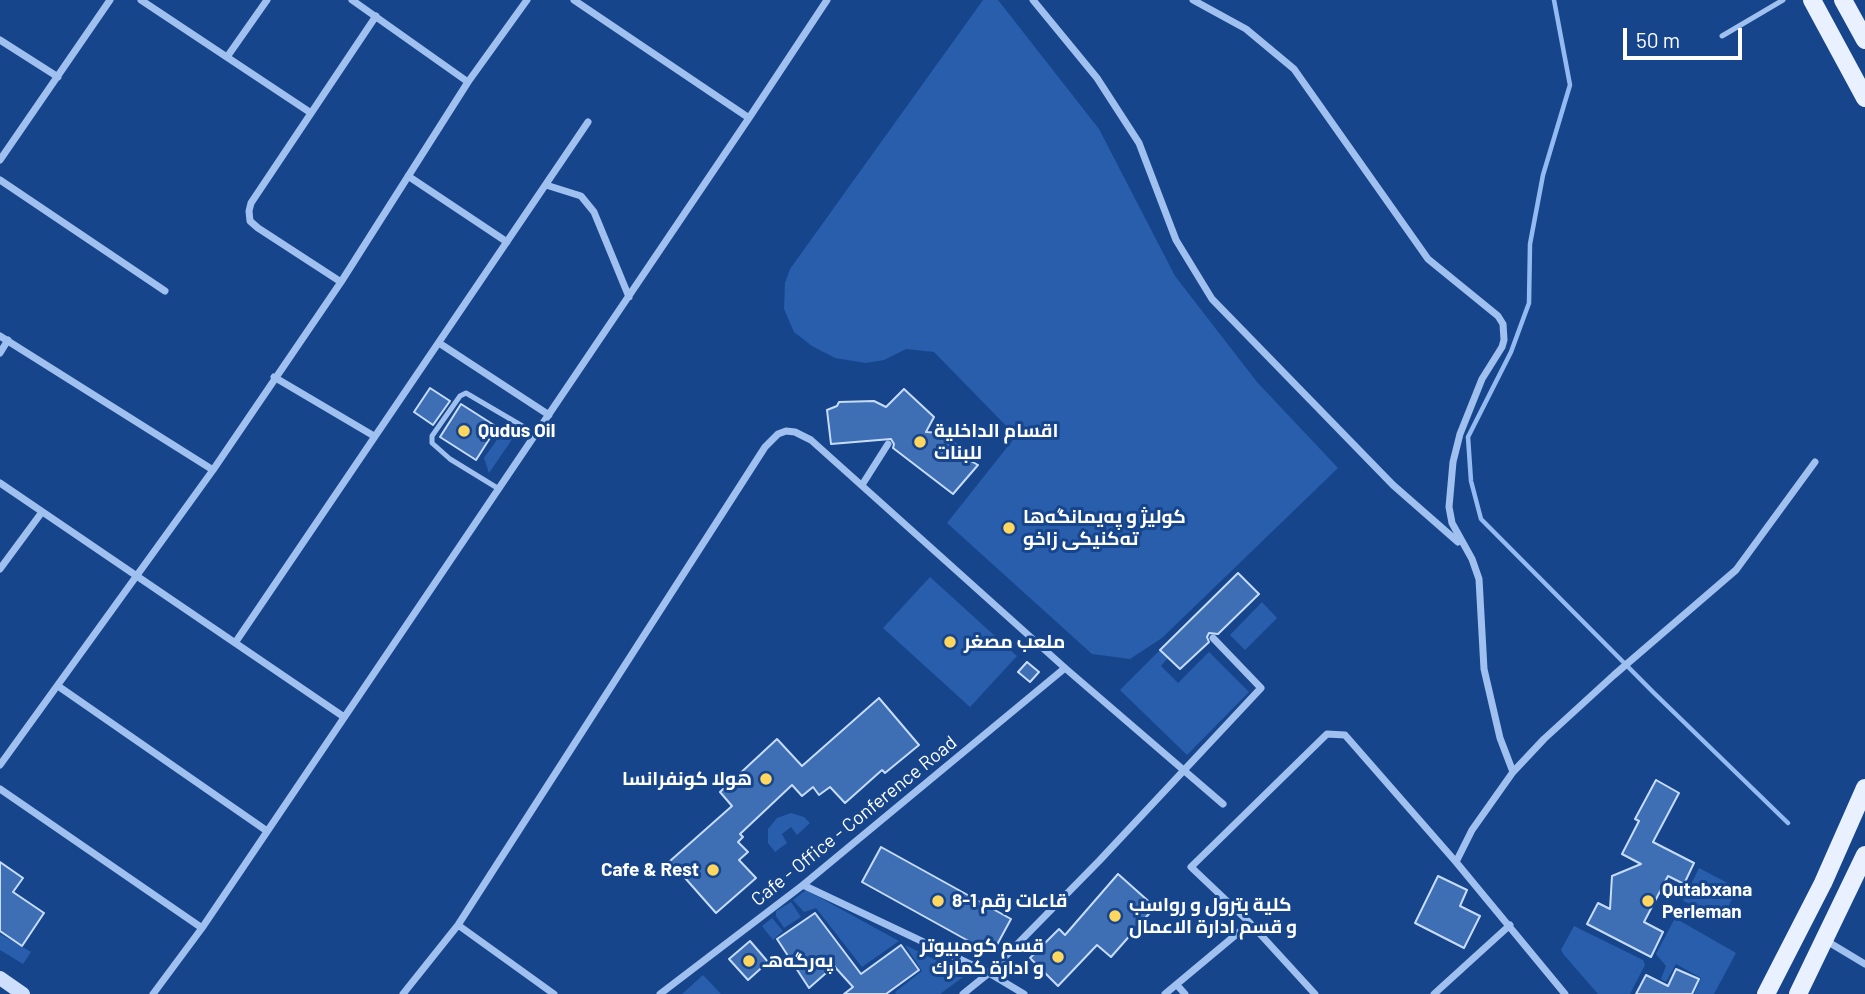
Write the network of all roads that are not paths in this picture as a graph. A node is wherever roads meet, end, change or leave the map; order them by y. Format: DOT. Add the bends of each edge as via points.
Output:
graph roads {
  1 [pos="110,0"];
  2 [pos="141,0"];
  3 [pos="267,0"];
  4 [pos="352,0"];
  5 [pos="527,0"];
  6 [pos="574,0"];
  7 [pos="827,0"];
  8 [pos="1033,0"];
  9 [pos="1193,0"];
  10 [pos="1783,0"];
  11 [pos="1812,0"];
  12 [pos="1843,0"];
  13 [pos="376,16"];
  14 [pos="1722,36"];
  15 [pos="0,40"];
  16 [pos="1865,40"];
  17 [pos="227,57"];
  18 [pos="58,77"];
  19 [pos="468,82"];
  20 [pos="1865,98"];
  21 [pos="312,113"];
  22 [pos="749,118"];
  23 [pos="588,122"];
  24 [pos="0,160"];
  25 [pos="408,176"];
  26 [pos="0,180"];
  27 [pos="546,185"];
  28 [pos="507,242"];
  29 [pos="341,282"];
  30 [pos="165,290"];
  31 [pos="629,297"];
  32 [pos="4,338"];
  33 [pos="439,343"];
  34 [pos="0,353"];
  35 [pos="274,377"];
  36 [pos="549,415"];
  37 [pos="536,434"];
  38 [pos="374,436"];
  39 [pos="888,444"];
  40 [pos="1815,462"];
  41 [pos="213,470"];
  42 [pos="0,483"];
  43 [pos="862,485"];
  44 [pos="499,489"];
  45 [pos="42,512"];
  46 [pos="1467,550"];
  47 [pos="0,569"];
  48 [pos="136,577"];
  49 [pos="1213,638"];
  50 [pos="235,643"];
  51 [pos="1065,668"];
  52 [pos="58,686"];
  53 [pos="344,717"];
  54 [pos="0,765"];
  55 [pos="1185,770"];
  56 [pos="1513,772"];
  57 [pos="0,789"];
  58 [pos="1865,789"];
  59 [pos="1223,804"];
  60 [pos="267,831"];
  61 [pos="1865,855"];
  62 [pos="1456,862"];
  63 [pos="803,885"];
  64 [pos="1250,923"];
  65 [pos="458,925"];
  66 [pos="1510,925"];
  67 [pos="202,928"];
  68 [pos="1825,940"];
  69 [pos="1865,964"];
  70 [pos="989,973"];
  71 [pos="0,978"];
  72 [pos="1177,985"];
  73 [pos="1439,993"];
  74 [pos="23,994"];
  75 [pos="153,994"];
  76 [pos="402,994"];
  77 [pos="554,994"];
  78 [pos="660,994"];
  79 [pos="963,994"];
  80 [pos="1024,994"];
  81 [pos="1165,994"];
  82 [pos="1185,994"];
  83 [pos="1315,994"];
  84 [pos="1565,994"];
  85 [pos="1766,994"];
  86 [pos="1798,994"];
  1 -- 18 [label="street"];
  2 -- 17 [label="street"];
  3 -- 17 [label="street"];
  4 -- 13 [label="street"];
  5 -- 19 [label="street"];
  6 -- 22 [label="street"];
  7 -- 22 [label="street"];
  8 -- 46 [label="street" via="1097,78 1139,143 1176,240 1212,299 1393,485"];
  9 -- 46 [label="street" via="1246,29 1294,69 1428,259 1503,324 1502,347 1469,406 1453,462 1451,515"];
  10 -- 14 [label="lane"];
  11 -- 20 [label="main road"];
  12 -- 16 [label="main road"];
  13 -- 19 [label="street"];
  13 -- 21 [label="street"];
  15 -- 18 [label="street"];
  17 -- 21 [label="street"];
  18 -- 24 [label="street"];
  19 -- 25 [label="street"];
  21 -- 29 [label="street" via="251,203 250,220"];
  22 -- 31 [label="street"];
  23 -- 27 [label="street"];
  25 -- 28 [label="street"];
  25 -- 29 [label="street"];
  26 -- 30 [label="street"];
  27 -- 28 [label="street"];
  27 -- 31 [label="street" via="580,196 594,212"];
  28 -- 33 [label="street"];
  29 -- 35 [label="street"];
  31 -- 36 [label="street"];
  32 -- 34 [label="street"];
  32 -- 41 [label="street"];
  33 -- 36 [label="street"];
  33 -- 38 [label="street"];
  35 -- 38 [label="street"];
  35 -- 41 [label="street"];
  36 -- 37 [label="street"];
  37 -- 44 [label="street"];
  37 -- 44 [label="lane" via="466,393 432,436 432,443 450,459"];
  38 -- 50 [label="street"];
  39 -- 43 [label="street"];
  40 -- 56 [label="street" via="1736,570 1614,675"];
  41 -- 48 [label="street"];
  42 -- 45 [label="street"];
  43 -- 51 [label="street"];
  43 -- 65 [label="street" via="804,435 786,431 770,440"];
  44 -- 53 [label="street"];
  45 -- 47 [label="street"];
  45 -- 48 [label="street"];
  46 -- 56 [label="street" via="1479,579 1491,704"];
  48 -- 50 [label="street"];
  48 -- 52 [label="street"];
  49 -- 55 [label="street" via="1261,688"];
  50 -- 53 [label="street"];
  51 -- 55 [label="street"];
  51 -- 63 [label="street, Cafe - Office - Conference Road"];
  52 -- 54 [label="street"];
  52 -- 60 [label="street"];
  53 -- 60 [label="street"];
  55 -- 59 [label="street"];
  55 -- 70 [label="street"];
  56 -- 62 [label="street" via="1472,830"];
  57 -- 67 [label="street"];
  58 -- 85 [label="main road"];
  60 -- 67 [label="street"];
  61 -- 68 [label="main road"];
  62 -- 64 [label="street" via="1345,735 1327,734 1191,867"];
  62 -- 66 [label="street"];
  63 -- 70 [label="street"];
  63 -- 78 [label="street, Cafe - Office - Conference Road"];
  64 -- 72 [label="street"];
  64 -- 83 [label="street"];
  65 -- 76 [label="street"];
  65 -- 77 [label="street"];
  66 -- 73 [label="street"];
  66 -- 84 [label="street"];
  67 -- 75 [label="street"];
  68 -- 69 [label="street"];
  68 -- 86 [label="main road"];
  70 -- 79 [label="street"];
  70 -- 80 [label="street"];
  71 -- 74 [label="main road"];
  72 -- 81 [label="street"];
  72 -- 82 [label="street"];
}
